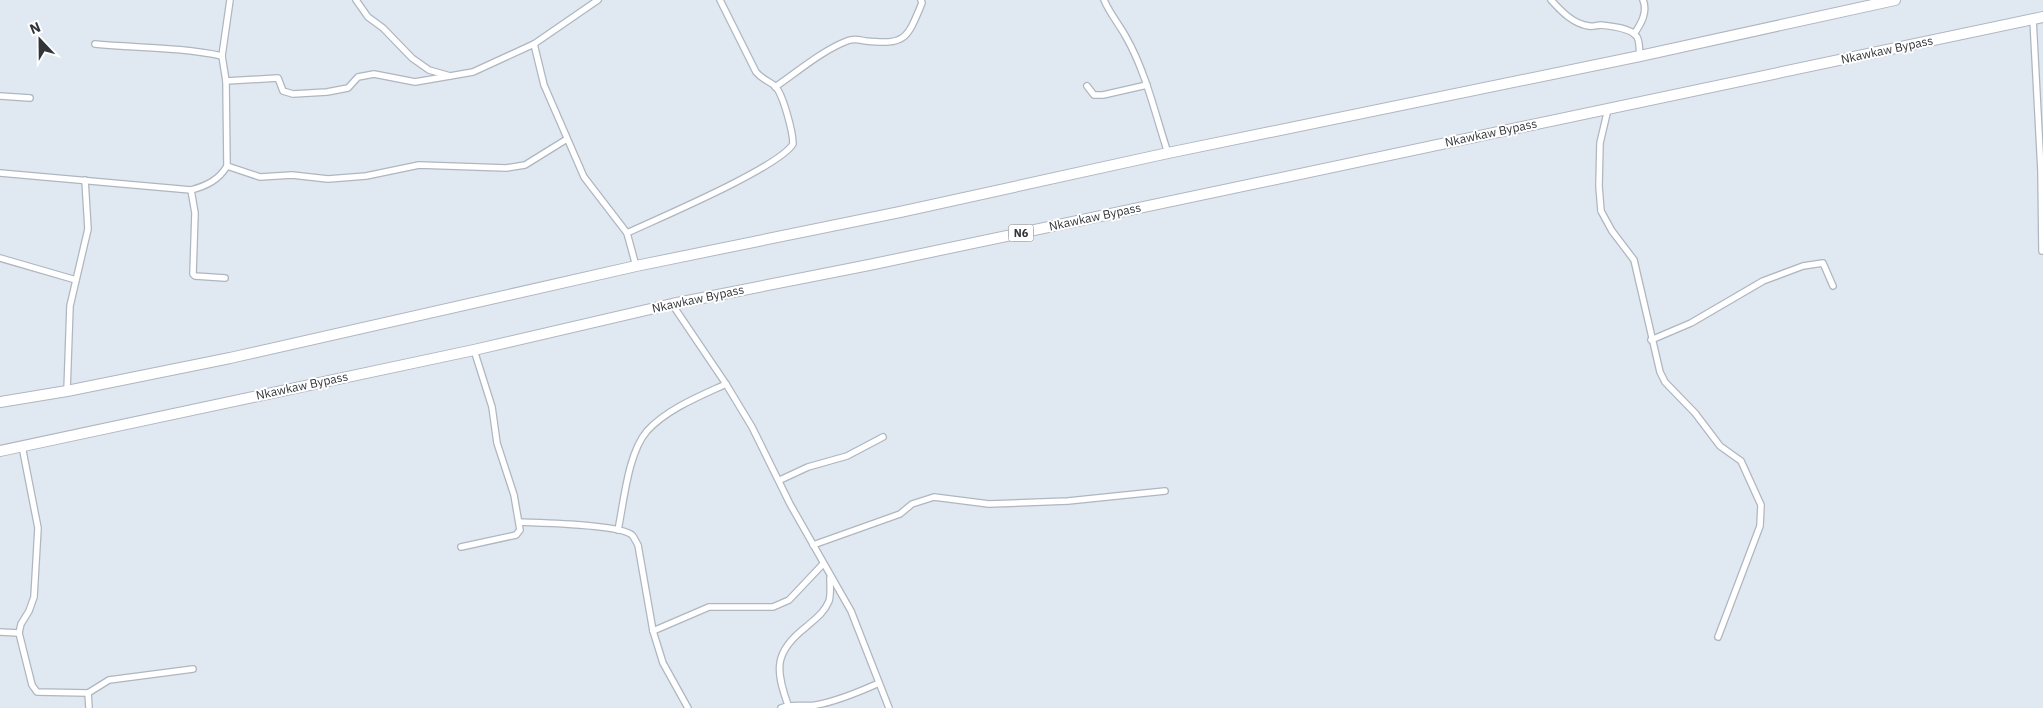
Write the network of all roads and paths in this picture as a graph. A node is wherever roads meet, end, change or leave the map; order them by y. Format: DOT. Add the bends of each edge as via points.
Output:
graph roads {
  1 [pos="230,0"];
  2 [pos="356,0"];
  3 [pos="598,0"];
  4 [pos="720,0"];
  5 [pos="921,0"];
  6 [pos="1104,0"];
  7 [pos="1551,0"];
  8 [pos="1643,0"];
  9 [pos="1895,0"];
  10 [pos="2038,18"];
  11 [pos="1634,34"];
  12 [pos="95,44"];
  13 [pos="534,44"];
  14 [pos="222,56"];
  15 [pos="1640,56"];
  16 [pos="450,76"];
  17 [pos="226,80"];
  18 [pos="1146,85"];
  19 [pos="775,86"];
  20 [pos="1087,86"];
  21 [pos="0,96"];
  22 [pos="30,98"];
  23 [pos="1608,109"];
  24 [pos="566,139"];
  25 [pos="1168,153"];
  26 [pos="227,166"];
  27 [pos="0,173"];
  28 [pos="85,180"];
  29 [pos="191,190"];
  30 [pos="627,233"];
  31 [pos="2042,251"];
  32 [pos="0,258"];
  33 [pos="636,266"];
  34 [pos="225,278"];
  35 [pos="76,280"];
  36 [pos="1833,286"];
  37 [pos="672,304"];
  38 [pos="1651,340"];
  39 [pos="474,350"];
  40 [pos="726,384"];
  41 [pos="67,391"];
  42 [pos="0,402"];
  43 [pos="883,437"];
  44 [pos="22,446"];
  45 [pos="0,451"];
  46 [pos="780,480"];
  47 [pos="1165,491"];
  48 [pos="519,522"];
  49 [pos="618,530"];
  50 [pos="813,545"];
  51 [pos="462,547"];
  52 [pos="822,564"];
  53 [pos="830,578"];
  54 [pos="653,631"];
  55 [pos="0,632"];
  56 [pos="19,633"];
  57 [pos="1718,637"];
  58 [pos="193,669"];
  59 [pos="879,683"];
  60 [pos="88,692"];
  61 [pos="788,705"];
  62 [pos="88,708"];
  63 [pos="688,708"];
  64 [pos="781,708"];
  65 [pos="889,708"];
  1 -- 14 [label="street"];
  2 -- 16 [label="street" via="368,17 412,58 429,70"];
  3 -- 13 [label="street"];
  4 -- 19 [label="street" via="756,72"];
  5 -- 19 [label="street" via="905,37 893,43 850,40"];
  6 -- 18 [label="street" via="1126,36"];
  7 -- 11 [label="street" via="1578,22"];
  8 -- 11 [label="street" via="1642,23"];
  9 -- 15 [label="highway"];
  10 -- 23 [label="highway, Nkawkaw Bypass / N6"];
  10 -- 31 [label="street"];
  11 -- 15 [label="street" via="1638,38"];
  12 -- 14 [label="street" via="193,50"];
  13 -- 16 [label="street" via="473,72"];
  13 -- 24 [label="street" via="542,80"];
  14 -- 17 [label="street"];
  15 -- 25 [label="highway"];
  16 -- 17 [label="street" via="415,82 374,74 358,78 348,88 293,94 283,91 278,78"];
  17 -- 26 [label="street"];
  18 -- 20 [label="street" via="1102,96 1094,94"];
  18 -- 25 [label="street"];
  19 -- 30 [label="street" via="793,140 787,152 708,196"];
  21 -- 22 [label="street"];
  23 -- 37 [label="highway, Nkawkaw Bypass / N6"];
  23 -- 38 [label="street" via="1600,149 1602,210 1634,260"];
  24 -- 26 [label="street" via="525,165 506,168 419,165 366,176 328,179 260,176"];
  24 -- 30 [label="street" via="584,177"];
  25 -- 33 [label="highway"];
  26 -- 29 [label="street" via="210,183"];
  27 -- 28 [label="street"];
  28 -- 29 [label="street"];
  28 -- 35 [label="street" via="88,229"];
  29 -- 34 [label="street" via="195,213 193,274"];
  30 -- 33 [label="street"];
  32 -- 35 [label="street"];
  33 -- 41 [label="highway" via="239,356"];
  35 -- 41 [label="street" via="70,306"];
  36 -- 38 [label="street" via="1823,262 1803,266 1763,281 1691,323"];
  37 -- 39 [label="highway, Nkawkaw Bypass / N6"];
  37 -- 40 [label="street"];
  38 -- 57 [label="street" via="1665,382 1695,413 1720,446 1741,461 1761,505 1760,526"];
  39 -- 44 [label="highway, Nkawkaw Bypass / N6"];
  39 -- 48 [label="street" via="492,406 498,443"];
  40 -- 46 [label="street"];
  40 -- 49 [label="street" via="693,399 647,431 635,452"];
  41 -- 42 [label="highway"];
  43 -- 46 [label="street" via="847,456 808,467"];
  44 -- 45 [label="highway, Nkawkaw Bypass / N6"];
  44 -- 56 [label="street" via="38,528 34,597"];
  46 -- 50 [label="street"];
  47 -- 50 [label="street" via="1007,504 934,497 912,504 900,514"];
  48 -- 49 [label="street"];
  48 -- 51 [label="street" via="520,530 516,536"];
  49 -- 54 [label="street" via="631,534 638,544"];
  50 -- 52 [label="street"];
  52 -- 53 [label="street"];
  52 -- 54 [label="street" via="789,600 773,607 708,607"];
  53 -- 59 [label="street" via="851,611"];
  53 -- 61 [label="street" via="830,600 823,613 796,635 781,656 778,672"];
  54 -- 63 [label="street" via="663,663"];
  55 -- 56 [label="street"];
  56 -- 60 [label="street" via="32,685 37,692"];
  58 -- 60 [label="street" via="109,680"];
  59 -- 61 [label="street" via="814,706"];
  59 -- 65 [label="street"];
  60 -- 62 [label="street"];
  61 -- 64 [label="street"];
}
